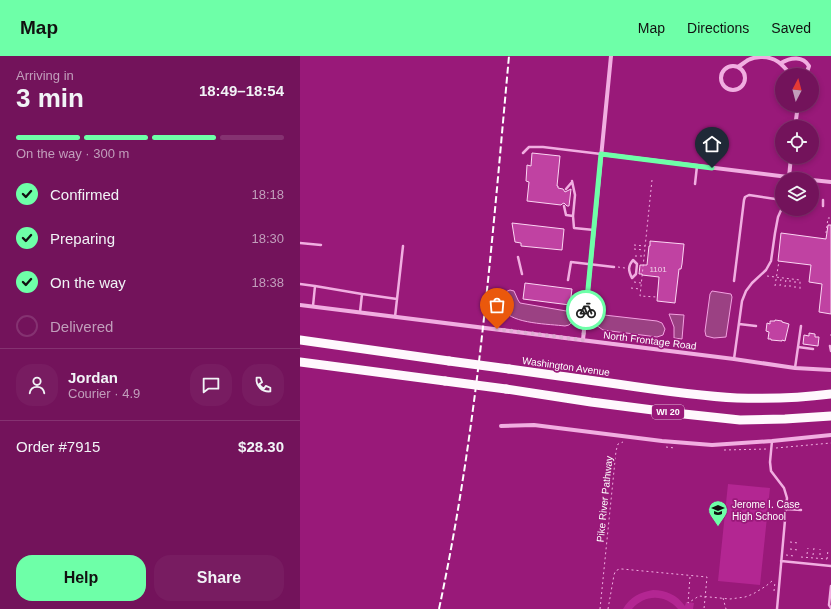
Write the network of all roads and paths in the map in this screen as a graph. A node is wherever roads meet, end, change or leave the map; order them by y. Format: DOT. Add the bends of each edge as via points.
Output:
graph roads {
  1 [pos="611,56"];
  2 [pos="781,63"];
  3 [pos="738,67"];
  4 [pos="785,68"];
  5 [pos="808,68"];
  6 [pos="523,153"];
  7 [pos="601,154"];
  8 [pos="697,166"];
  9 [pos="775,176"];
  10 [pos="652,180"];
  11 [pos="819,181"];
  12 [pos="831,182"];
  13 [pos="695,184"];
  14 [pos="566,189"];
  15 [pos="775,199"];
  16 [pos="823,200"];
  17 [pos="564,206"];
  18 [pos="823,206"];
  19 [pos="573,216"];
  20 [pos="778,216"];
  21 [pos="831,218"];
  22 [pos="594,230"];
  23 [pos="826,233"];
  24 [pos="300,243"];
  25 [pos="321,245"];
  26 [pos="634,245"];
  27 [pos="403,246"];
  28 [pos="645,246"];
  29 [pos="634,249"];
  30 [pos="645,250"];
  31 [pos="633,256"];
  32 [pos="644,256"];
  33 [pos="518,257"];
  34 [pos="779,261"];
  35 [pos="590,264"];
  36 [pos="614,267"];
  37 [pos="629,268"];
  38 [pos="522,274"];
  39 [pos="766,276"];
  40 [pos="776,278"];
  41 [pos="781,278"];
  42 [pos="786,279"];
  43 [pos="791,279"];
  44 [pos="568,280"];
  45 [pos="795,280"];
  46 [pos="734,281"];
  47 [pos="631,282"];
  48 [pos="642,283"];
  49 [pos="300,284"];
  50 [pos="315,286"];
  51 [pos="775,286"];
  52 [pos="780,286"];
  53 [pos="785,287"];
  54 [pos="790,287"];
  55 [pos="631,288"];
  56 [pos="794,288"];
  57 [pos="641,289"];
  58 [pos="800,289"];
  59 [pos="362,294"];
  60 [pos="657,297"];
  61 [pos="397,299"];
  62 [pos="300,305"];
  63 [pos="313,307"];
  64 [pos="360,312"];
  65 [pos="395,317"];
  66 [pos="739,324"];
  67 [pos="756,326"];
  68 [pos="801,326"];
  69 [pos="300,340"];
  70 [pos="583,340"];
  71 [pos="830,346"];
  72 [pos="798,347"];
  73 [pos="814,349"];
  74 [pos="831,351"];
  75 [pos="734,359"];
  76 [pos="300,362"];
  77 [pos="795,368"];
  78 [pos="831,370"];
  79 [pos="831,394"];
  80 [pos="831,416"];
  81 [pos="501,426"];
  82 [pos="831,435"];
  83 [pos="624,441"];
  84 [pos="772,441"];
  85 [pos="831,443"];
  86 [pos="661,446"];
  87 [pos="677,448"];
  88 [pos="776,448"];
  89 [pos="767,449"];
  90 [pos="724,450"];
  91 [pos="786,509"];
  92 [pos="801,510"];
  93 [pos="790,542"];
  94 [pos="798,543"];
  95 [pos="808,548"];
  96 [pos="814,548"];
  97 [pos="790,549"];
  98 [pos="820,549"];
  99 [pos="798,550"];
  100 [pos="828,550"];
  101 [pos="786,554"];
  102 [pos="807,554"];
  103 [pos="813,555"];
  104 [pos="820,555"];
  105 [pos="794,556"];
  106 [pos="801,557"];
  107 [pos="781,561"];
  108 [pos="831,566"];
  109 [pos="691,576"];
  110 [pos="775,580"];
  111 [pos="831,586"];
  112 [pos="706,596"];
  113 [pos="723,598"];
  114 [pos="726,608"];
  115 [pos="831,608"];
  116 [pos="600,609"];
  117 [pos="608,609"];
  118 [pos="704,609"];
  119 [pos="777,609"];
  1 -- 7 [label="street"];
  2 -- 3 [label="street" via="767,57 749,59"];
  2 -- 4 [label="street"];
  2 -- 5 [label="street" via="797,57 806,60"];
  3 -- 3 [label="street" via="730,67 724,71 722,82 726,88 734,90 744,84 745,76"];
  6 -- 7 [label="lane" via="529,147 543,147"];
  7 -- 8 [label="street"];
  7 -- 22 [label="street"];
  8 -- 9 [label="street"];
  8 -- 13 [label="lane"];
  10 -- 28 [label="path"];
  11 -- 12 [label="street"];
  14 -- 19 [label="lane" via="572,181 576,195"];
  15 -- 46 [label="lane" via="750,195 745,197"];
  16 -- 18 [label="lane"];
  17 -- 19 [label="lane" via="566,216"];
  19 -- 22 [label="lane" via="574,228"];
  20 -- 66 [label="lane" via="771,261 746,291"];
  21 -- 23 [label="path" via="828,218"];
  22 -- 35 [label="street"];
  24 -- 25 [label="lane"];
  26 -- 28 [label="path"];
  27 -- 61 [label="lane"];
  28 -- 30 [label="path"];
  29 -- 30 [label="path"];
  30 -- 32 [label="path"];
  31 -- 32 [label="path"];
  32 -- 48 [label="path"];
  33 -- 38 [label="lane"];
  34 -- 40 [label="path"];
  35 -- 36 [label="lane"];
  35 -- 44 [label="lane" via="571,262"];
  35 -- 70 [label="street"];
  36 -- 37 [label="path"];
  37 -- 37 [label="lane" via="629,272 632,278 636,274 637,264 633,260"];
  39 -- 40 [label="path"];
  40 -- 41 [label="path"];
  40 -- 51 [label="path"];
  41 -- 42 [label="path"];
  41 -- 52 [label="path"];
  42 -- 43 [label="path"];
  42 -- 53 [label="path"];
  43 -- 45 [label="path"];
  43 -- 54 [label="path"];
  45 -- 56 [label="path"];
  45 -- 58 [label="path" via="800,280"];
  47 -- 48 [label="path"];
  48 -- 57 [label="path"];
  49 -- 50 [label="lane"];
  50 -- 59 [label="lane"];
  50 -- 63 [label="lane"];
  55 -- 57 [label="path"];
  57 -- 60 [label="path" via="640,296"];
  59 -- 61 [label="lane"];
  59 -- 64 [label="lane"];
  61 -- 65 [label="lane"];
  62 -- 63 [label="street, North Frontage Road"];
  63 -- 64 [label="street, North Frontage Road"];
  64 -- 65 [label="street, North Frontage Road"];
  65 -- 70 [label="street, North Frontage Road"];
  66 -- 67 [label="lane"];
  66 -- 75 [label="lane"];
  68 -- 72 [label="lane"];
  69 -- 79 [label="main road, Washington Avenue / WI 20, bridge" via="661,391 738,398"];
  70 -- 75 [label="street, North Frontage Road"];
  71 -- 74 [label="lane"];
  72 -- 73 [label="lane"];
  72 -- 77 [label="lane"];
  75 -- 77 [label="street, North Frontage Road"];
  76 -- 80 [label="main road, WI 20, bridge" via="740,420"];
  77 -- 78 [label="street, North Frontage Road"];
  81 -- 84 [label="street" via="534,425 712,445"];
  82 -- 84 [label="street"];
  83 -- 116 [label="path, Pike River Pathway" via="618,444 616,450"];
  84 -- 91 [label="lane" via="771,472 784,488"];
  85 -- 88 [label="path"];
  86 -- 87 [label="path"];
  89 -- 90 [label="path"];
  91 -- 92 [label="lane"];
  91 -- 107 [label="lane"];
  93 -- 94 [label="path"];
  95 -- 102 [label="path"];
  96 -- 103 [label="path"];
  97 -- 99 [label="path"];
  98 -- 104 [label="path"];
  100 -- 106 [label="path" via="827,560"];
  101 -- 105 [label="path"];
  107 -- 108 [label="lane"];
  107 -- 119 [label="lane"];
  109 -- 112 [label="path" via="707,577"];
  109 -- 112 [label="path" via="688,602 699,596"];
  109 -- 117 [label="path" via="618,569 614,575"];
  110 -- 113 [label="path" via="745,597"];
  111 -- 115 [label="lane"];
  112 -- 113 [label="path"];
  112 -- 118 [label="path"];
  113 -- 114 [label="path"];
}
